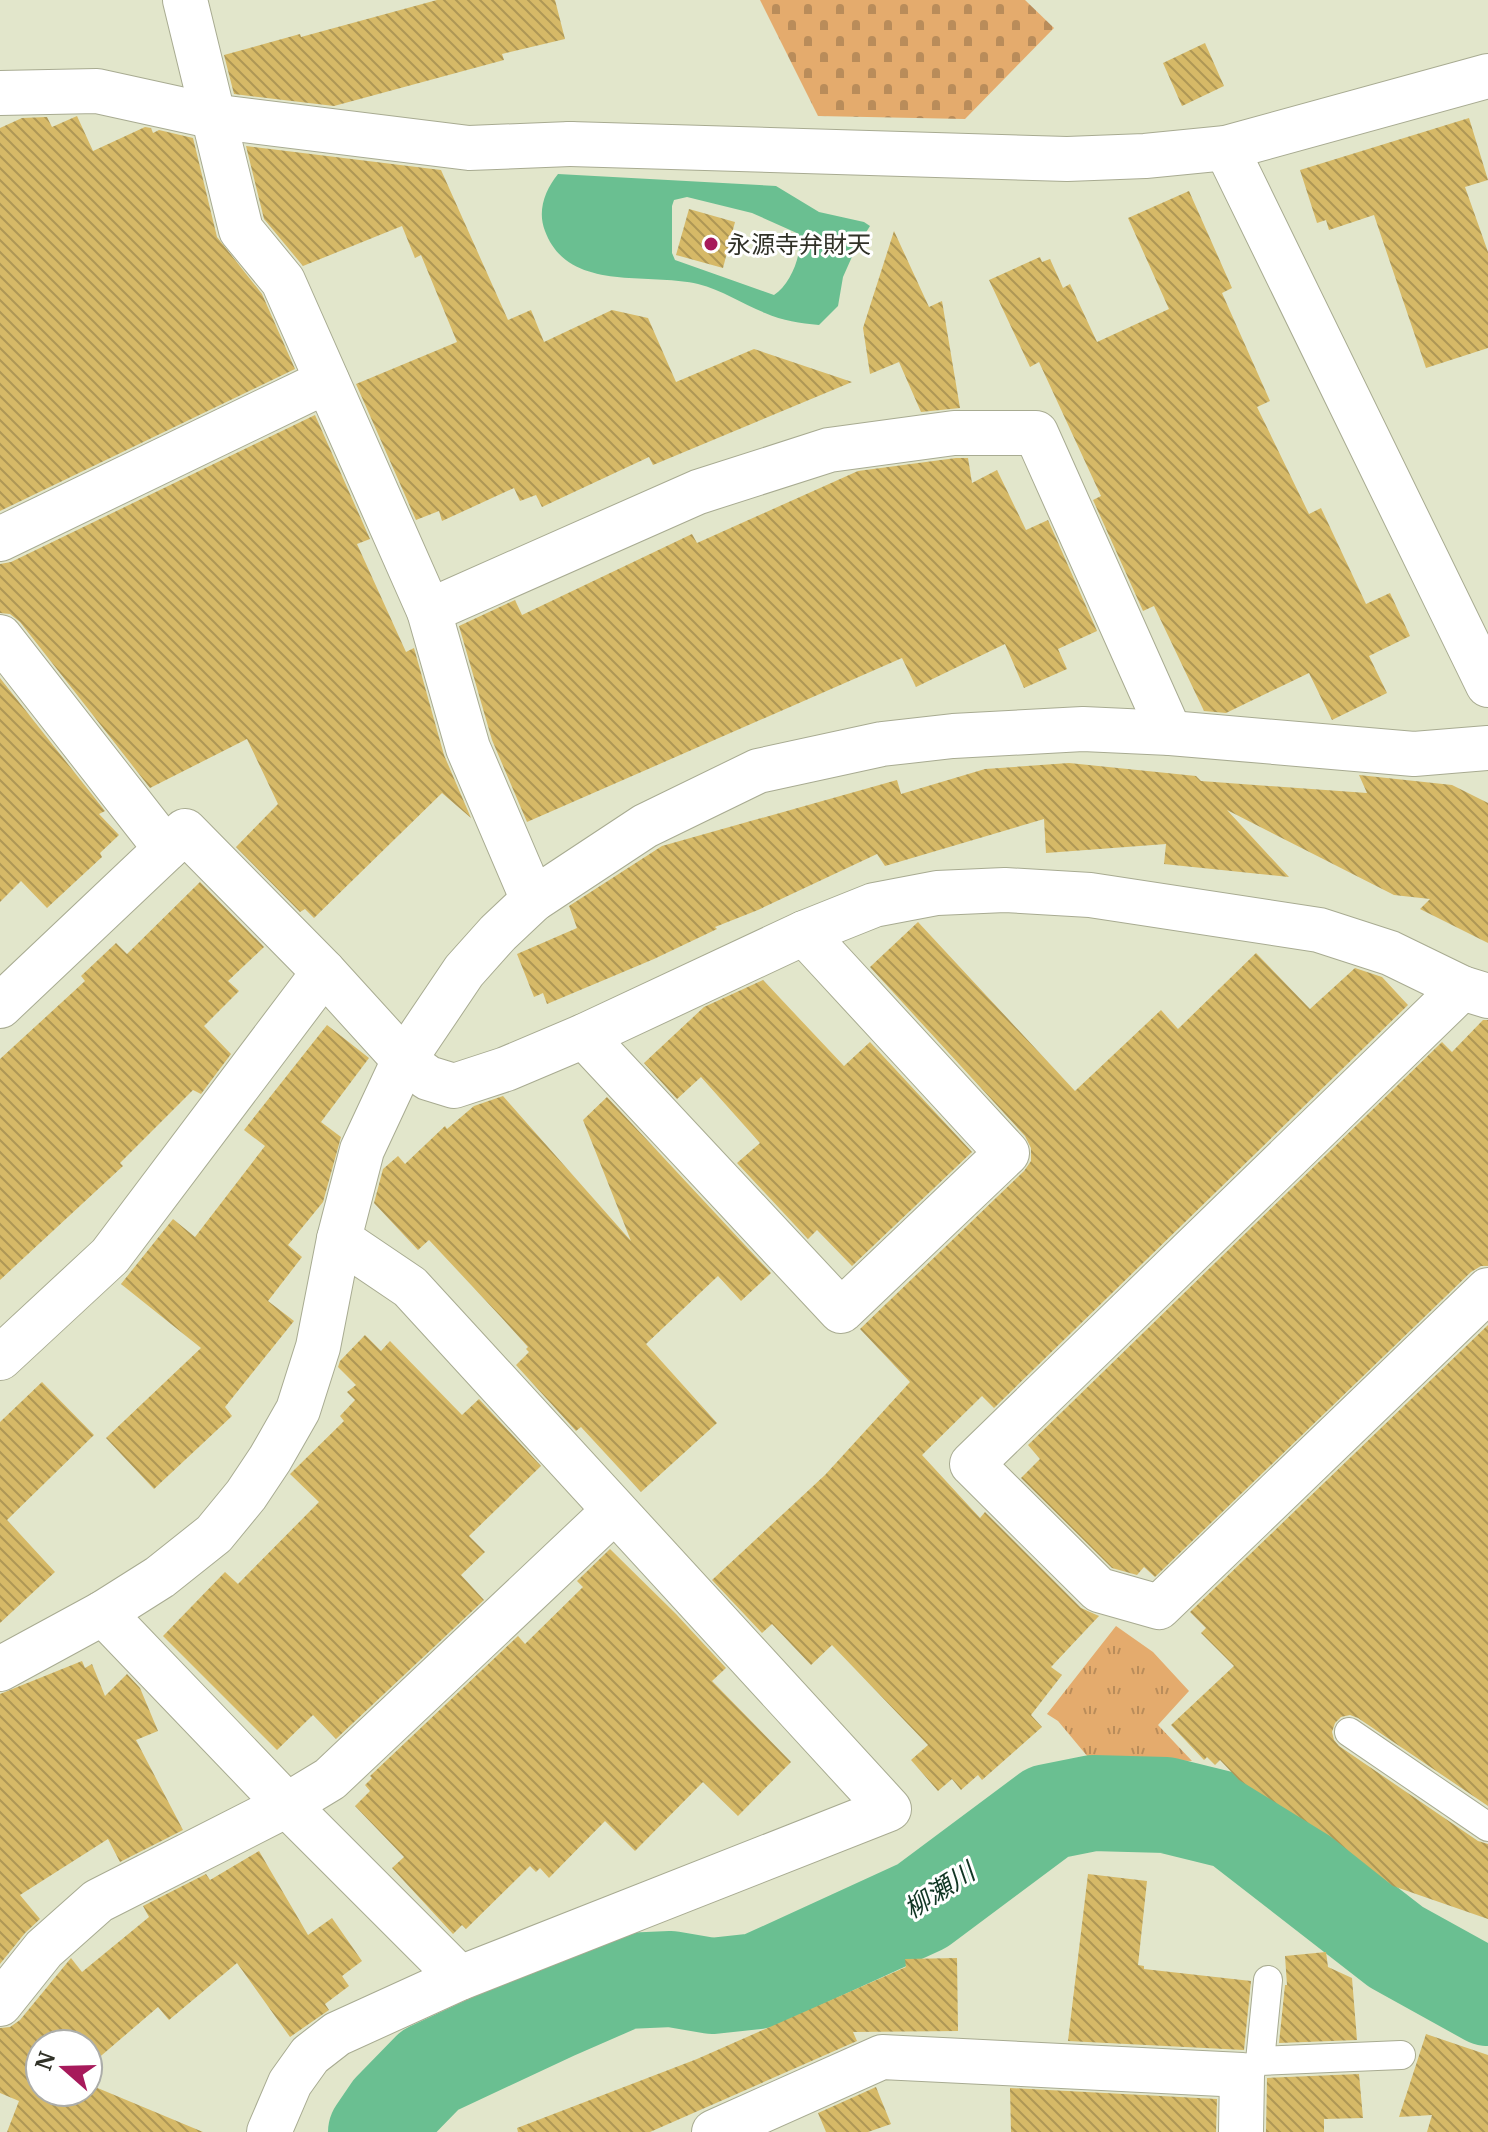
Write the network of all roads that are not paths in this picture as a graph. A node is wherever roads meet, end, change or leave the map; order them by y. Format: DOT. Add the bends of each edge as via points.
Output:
graph roads {
  1 [pos="185,0"];
  2 [pos="1488,76"];
  3 [pos="0,93"];
  4 [pos="211,116"];
  5 [pos="1226,148"];
  6 [pos="327,381"];
  7 [pos="0,539"];
  8 [pos="429,611"];
  9 [pos="0,637"];
  10 [pos="1488,685"];
  11 [pos="1170,733"];
  12 [pos="1488,748"];
  13 [pos="166,849"];
  14 [pos="533,900"];
  15 [pos="804,933"];
  16 [pos="324,972"];
  17 [pos="1475,992"];
  18 [pos="0,1006"];
  19 [pos="584,1036"];
  20 [pos="404,1060"];
  21 [pos="339,1239"];
  22 [pos="1488,1290"];
  23 [pos="0,1358"];
  24 [pos="614,1511"];
  25 [pos="103,1613"];
  26 [pos="0,1669"];
  27 [pos="1349,1732"];
  28 [pos="287,1805"];
  29 [pos="1488,1827"];
  30 [pos="460,1978"];
  31 [pos="1268,1980"];
  32 [pos="0,2004"];
  33 [pos="1401,2055"];
  34 [pos="1251,2068"];
  35 [pos="269,2132"];
  36 [pos="714,2132"];
  37 [pos="1241,2132"];
  1 -- 4 [label="street"];
  2 -- 5 [label="street"];
  3 -- 4 [label="street" via="97,91"];
  4 -- 5 [label="street" via="469,148 570,144 1067,159"];
  4 -- 6 [label="street" via="241,230 283,281"];
  5 -- 10 [label="street"];
  6 -- 7 [label="street"];
  6 -- 8 [label="street"];
  8 -- 11 [label="street" via="698,492 829,450 954,433 1036,433"];
  8 -- 14 [label="street" via="468,748"];
  9 -- 13 [label="street"];
  11 -- 12 [label="street" via="1414,754"];
  11 -- 14 [label="street" via="1083,729 953,736 882,744 758,771 645,826"];
  13 -- 16 [label="street" via="185,831"];
  13 -- 18 [label="street"];
  14 -- 20 [label="street" via="464,971"];
  15 -- 17 [label="street" via="874,905 937,893 1090,895 1319,930 1390,953"];
  15 -- 19 [label="street"];
  15 -- 19 [label="street" via="1007,1153 841,1311"];
  16 -- 20 [label="street"];
  16 -- 23 [label="street" via="110,1256"];
  17 -- 22 [label="street" via="972,1464 1099,1590 1159,1607"];
  19 -- 20 [label="street" via="454,1086 428,1078"];
  20 -- 21 [label="street" via="362,1150"];
  21 -- 24 [label="street" via="410,1287"];
  21 -- 25 [label="street" via="318,1347 298,1410 270,1459 214,1534"];
  24 -- 28 [label="street" via="330,1779"];
  24 -- 30 [label="street" via="889,1809"];
  25 -- 26 [label="street"];
  25 -- 28 [label="street"];
  27 -- 29 [label="lane"];
  28 -- 30 [label="street"];
  28 -- 32 [label="street" via="98,1901 44,1949"];
  30 -- 35 [label="street" via="337,2034 310,2055 290,2083"];
  31 -- 34 [label="lane"];
  33 -- 34 [label="lane"];
  34 -- 36 [label="street" via="882,2057"];
  34 -- 37 [label="street"];
}
